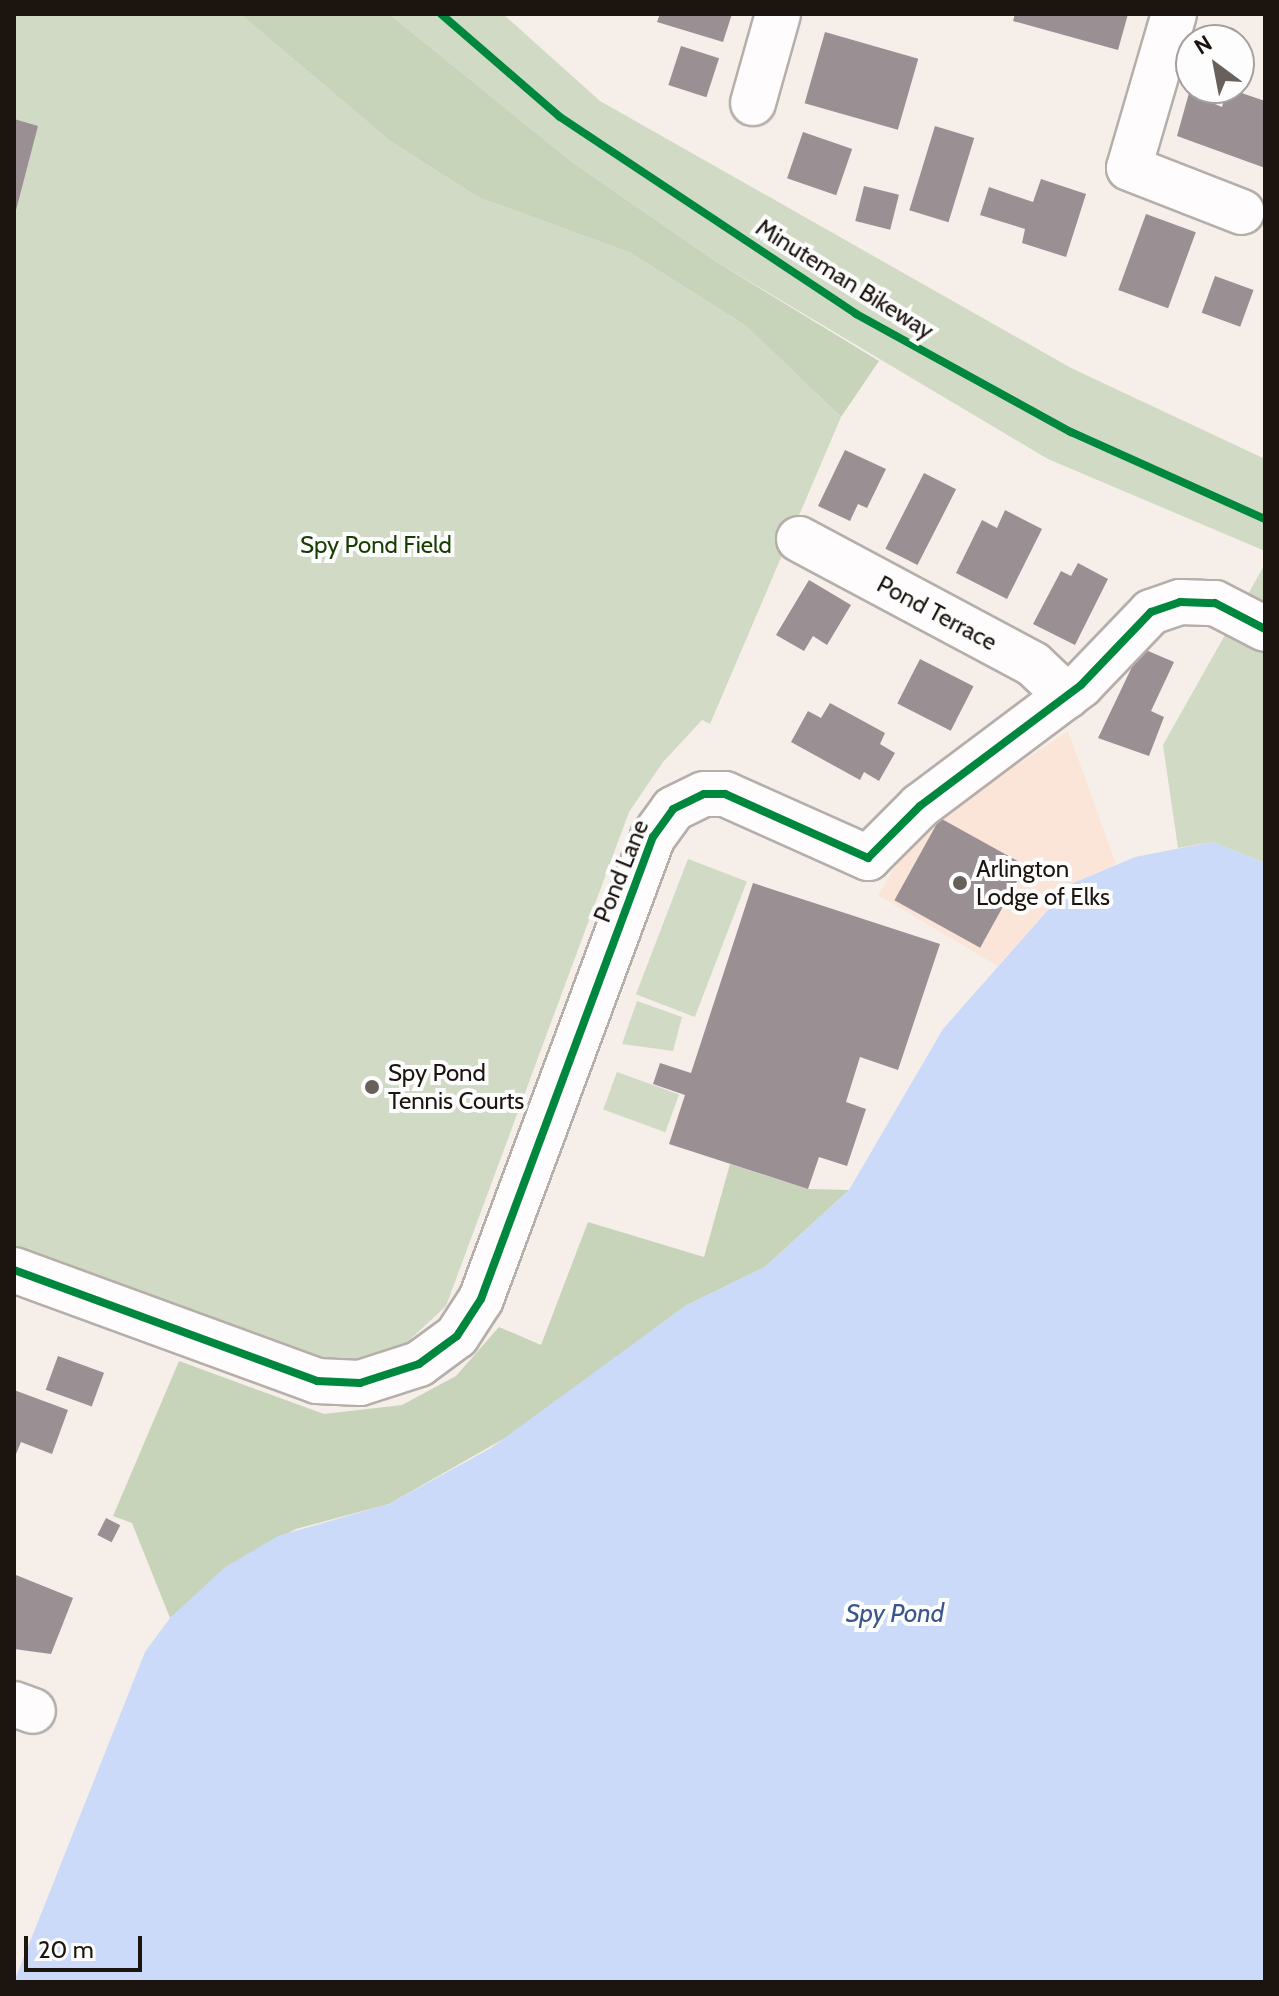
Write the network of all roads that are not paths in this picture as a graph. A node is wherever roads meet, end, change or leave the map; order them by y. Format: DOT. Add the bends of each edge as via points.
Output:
graph roads {
  1 [pos="778,14"];
  2 [pos="1174,14"];
  3 [pos="753,103"];
  4 [pos="1242,212"];
  5 [pos="799,539"];
  6 [pos="1265,629"];
  7 [pos="1067,696"];
  8 [pos="14,1270"];
  1 -- 3 [label="street"];
  2 -- 4 [label="street" via="1129,168"];
  5 -- 7 [label="street, Pond Terrace" via="1033,664"];
  6 -- 7 [label="street, Pond Lane" via="1228,605 1166,605 1126,632"];
  7 -- 8 [label="street, Pond Lane" via="920,806 868,858 725,794 692,797 664,817 481,1299 433,1356 381,1380 338,1384"];
}
